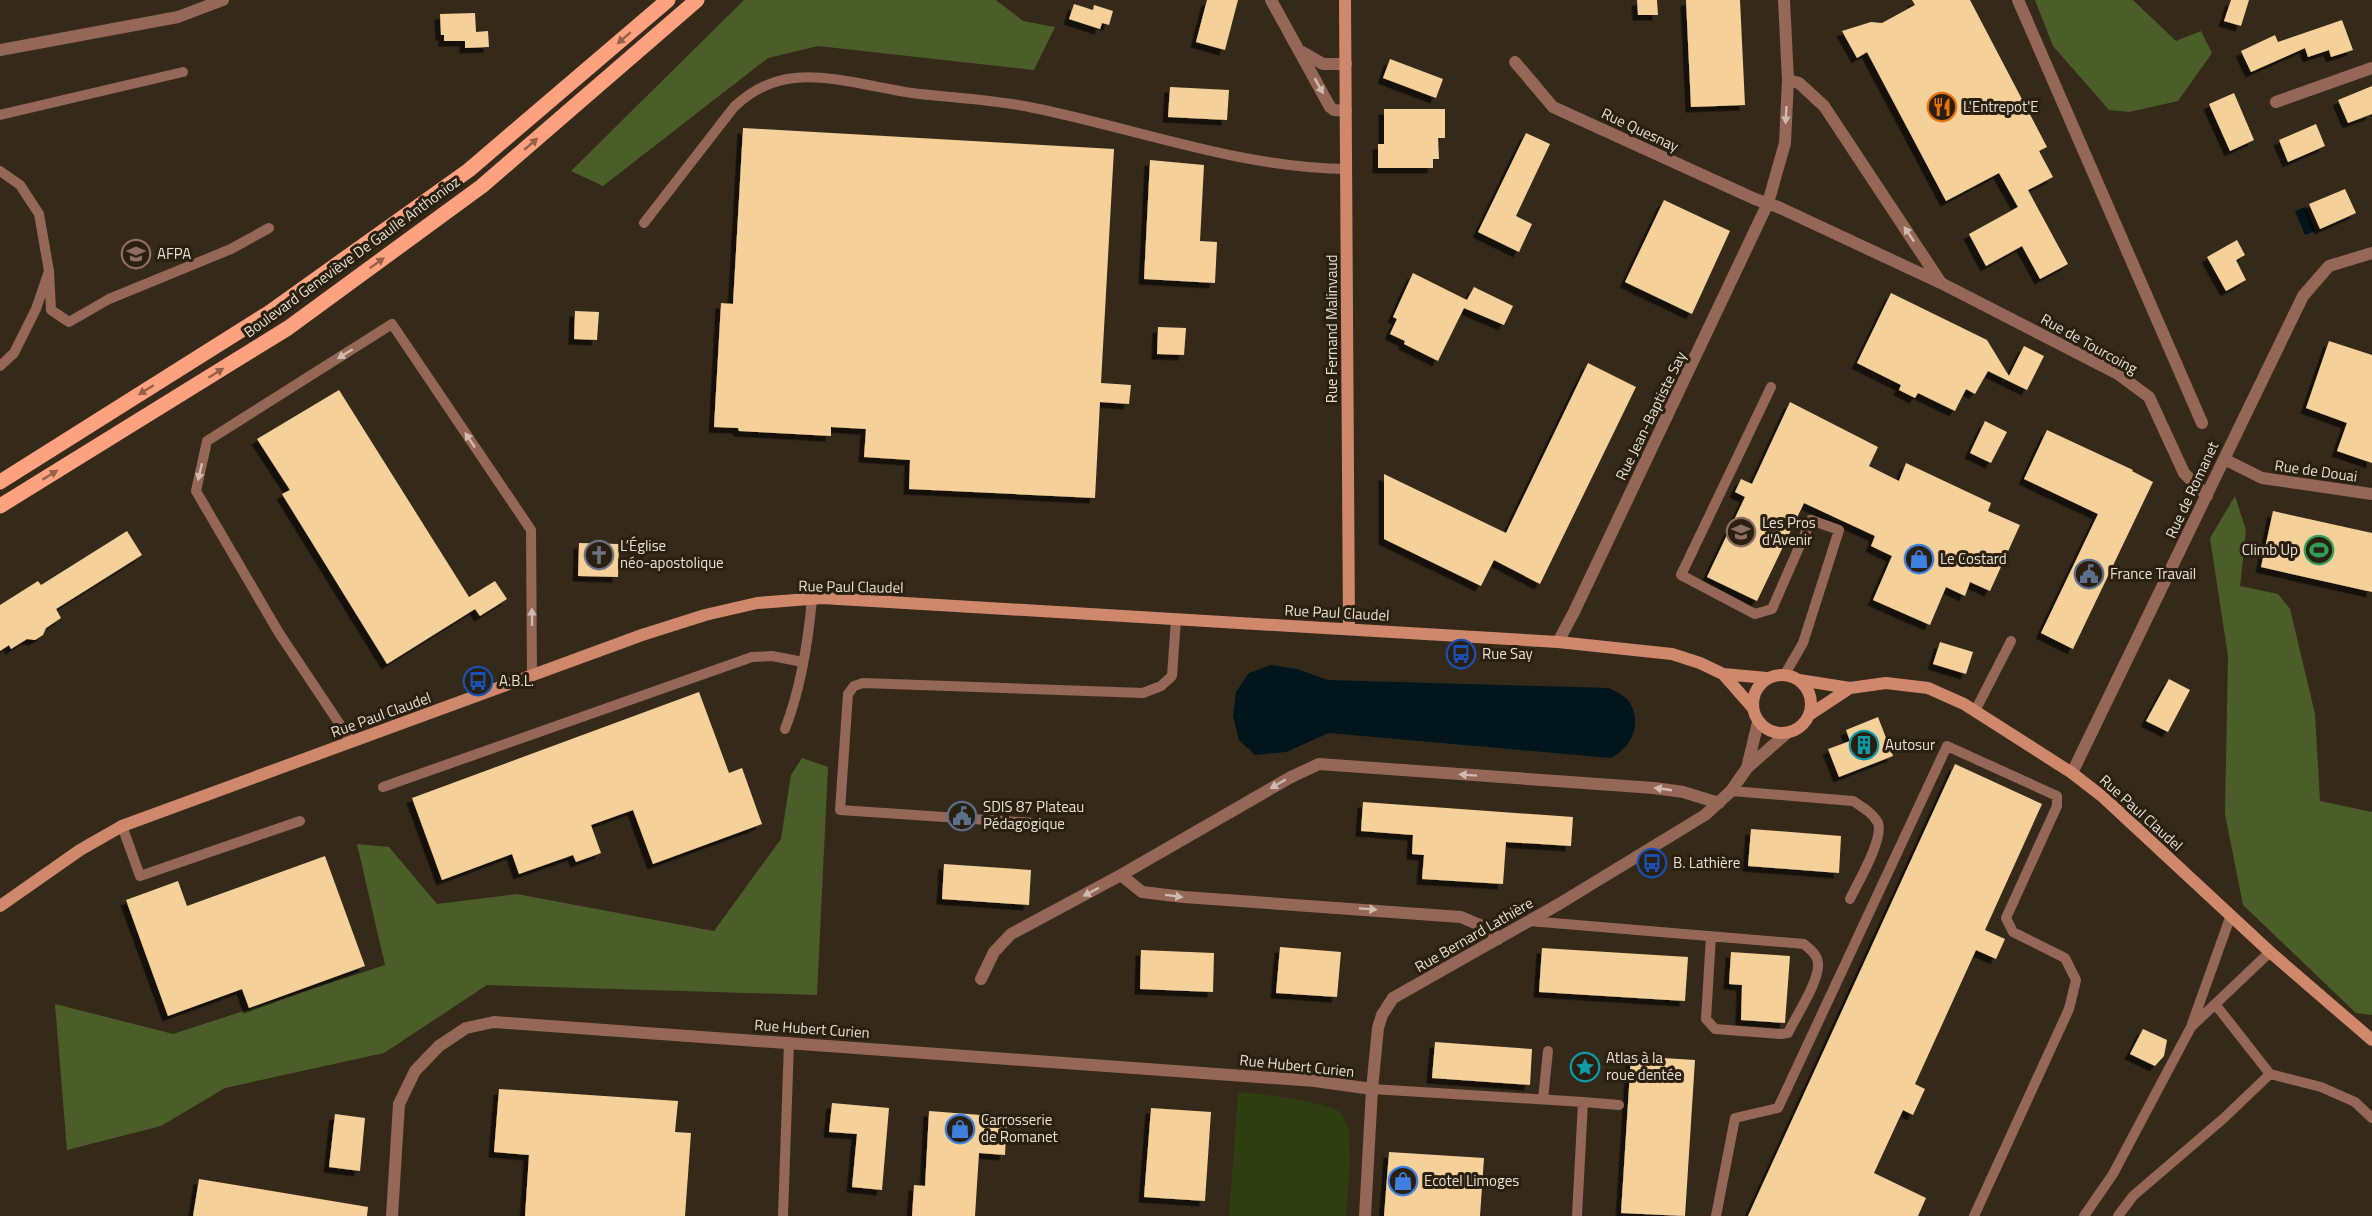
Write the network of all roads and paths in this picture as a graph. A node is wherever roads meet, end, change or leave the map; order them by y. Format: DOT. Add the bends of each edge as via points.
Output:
graph roads {
  1 [pos="223,0"];
  2 [pos="668,0"];
  3 [pos="697,0"];
  4 [pos="1271,0"];
  5 [pos="1345,0"];
  6 [pos="1784,0"];
  7 [pos="2018,0"];
  8 [pos="0,50"];
  9 [pos="1299,50"];
  10 [pos="1515,62"];
  11 [pos="1346,64"];
  12 [pos="2372,68"];
  13 [pos="183,72"];
  14 [pos="1788,80"];
  15 [pos="2276,102"];
  16 [pos="1346,111"];
  17 [pos="0,115"];
  18 [pos="1347,169"];
  19 [pos="0,171"];
  20 [pos="1768,203"];
  21 [pos="644,223"];
  22 [pos="270,228"];
  23 [pos="2372,253"];
  24 [pos="49,271"];
  25 [pos="1941,283"];
  26 [pos="0,366"];
  27 [pos="1771,387"];
  28 [pos="2202,423"];
  29 [pos="2224,459"];
  30 [pos="0,482"];
  31 [pos="2372,494"];
  32 [pos="2207,496"];
  33 [pos="0,506"];
  34 [pos="812,599"];
  35 [pos="1176,619"];
  36 [pos="1349,629"];
  37 [pos="2011,641"];
  38 [pos="1558,642"];
  39 [pos="803,662"];
  40 [pos="1723,674"];
  41 [pos="1785,674"];
  42 [pos="532,675"];
  43 [pos="1767,678"];
  44 [pos="1799,680"];
  45 [pos="1850,688"];
  46 [pos="1752,707"];
  47 [pos="1975,711"];
  48 [pos="1809,715"];
  49 [pos="1758,722"];
  50 [pos="785,729"];
  51 [pos="1787,733"];
  52 [pos="351,741"];
  53 [pos="1747,768"];
  54 [pos="2072,773"];
  55 [pos="383,787"];
  56 [pos="1731,791"];
  57 [pos="1719,803"];
  58 [pos="300,821"];
  59 [pos="1034,823"];
  60 [pos="122,826"];
  61 [pos="1121,875"];
  62 [pos="1850,899"];
  63 [pos="0,906"];
  64 [pos="2231,915"];
  65 [pos="1529,921"];
  66 [pos="1711,936"];
  67 [pos="1498,939"];
  68 [pos="2270,952"];
  69 [pos="981,979"];
  70 [pos="2215,1004"];
  71 [pos="2191,1027"];
  72 [pos="2372,1040"];
  73 [pos="789,1042"];
  74 [pos="1548,1051"];
  75 [pos="2270,1074"];
  76 [pos="1371,1089"];
  77 [pos="1543,1100"];
  78 [pos="1583,1102"];
  79 [pos="1618,1105"];
  80 [pos="2372,1118"];
  81 [pos="392,1216"];
  82 [pos="783,1216"];
  83 [pos="1365,1216"];
  84 [pos="1577,1216"];
  85 [pos="1716,1216"];
  86 [pos="1974,1216"];
  87 [pos="2084,1216"];
  88 [pos="2118,1216"];
  1 -- 8 [label="street" via="178,17"];
  2 -- 30 [label="main road, Boulevard Geneviève De Gaulle Anthonioz, one-way" via="469,170 270,312"];
  33 -- 3 [label="main road, Boulevard Geneviève De Gaulle Anthonioz, one-way" via="288,328 482,186"];
  4 -- 9 [label="street"];
  5 -- 11 [label="street, Rue Fernand Malinvaud"];
  6 -- 14 [label="street"];
  7 -- 28 [label="street"];
  9 -- 11 [label="street" via="1317,63"];
  9 -- 16 [label="street, one-way" via="1330,107"];
  10 -- 20 [label="street, Rue Quesnay" via="1553,107"];
  11 -- 16 [label="street, Rue Fernand Malinvaud"];
  12 -- 15 [label="street"];
  13 -- 17 [label="lane"];
  14 -- 20 [label="street, one-way" via="1785,143"];
  25 -- 14 [label="street, Rue de Tourcoing, one-way" via="1824,106 1799,83"];
  16 -- 18 [label="street, Rue Fernand Malinvaud"];
  18 -- 21 [label="lane" via="1291,167 1033,107 814,77 794,78 746,95"];
  18 -- 36 [label="street, Rue Fernand Malinvaud"];
  19 -- 24 [label="lane" via="20,185 39,214"];
  20 -- 25 [label="street, Rue de Tourcoing"];
  20 -- 38 [label="street, Rue Jean-Baptiste Say"];
  22 -- 24 [label="lane" via="231,249 109,299 69,322 51,310"];
  23 -- 29 [label="street, Rue de Romanet" via="2329,266 2303,296"];
  24 -- 26 [label="lane" via="14,353"];
  25 -- 32 [label="street, Rue de Tourcoing" via="2118,374 2149,397 2184,473"];
  27 -- 41 [label="lane" via="1681,575 1755,614 1772,609 1811,520 1839,530 1803,643"];
  29 -- 31 [label="street, Rue de Douai" via="2262,478"];
  29 -- 32 [label="street, Rue de Romanet"];
  32 -- 54 [label="street, Rue de Romanet"];
  34 -- 35 [label="street, Rue Paul Claudel"];
  34 -- 39 [label="lane"];
  34 -- 42 [label="street, Rue Paul Claudel" via="757,603 705,615"];
  35 -- 36 [label="street, Rue Paul Claudel"];
  35 -- 59 [label="lane" via="1172,676 1161,686 1143,693 863,683 848,694 840,810"];
  36 -- 38 [label="street, Rue Paul Claudel"];
  37 -- 47 [label="lane"];
  38 -- 40 [label="street, Rue Paul Claudel" via="1672,654"];
  39 -- 50 [label="lane"];
  39 -- 55 [label="lane" via="752,657"];
  40 -- 43 [label="street, Rue Paul Claudel"];
  40 -- 46 [label="street, Rue Paul Claudel"];
  41 -- 43 [label="street"];
  41 -- 44 [label="street"];
  42 -- 52 [label="street, Rue Paul Claudel"];
  42 -- 52 [label="lane, one-way" via="531,530 392,324 207,441 196,491 279,633"];
  43 -- 46 [label="street" via="1755,690"];
  44 -- 45 [label="street, Rue Paul Claudel"];
  44 -- 48 [label="street" via="1810,696"];
  45 -- 47 [label="street, Rue Paul Claudel" via="1886,683 1928,688"];
  45 -- 48 [label="street, Rue Paul Claudel"];
  46 -- 49 [label="street"];
  47 -- 54 [label="street, Rue Paul Claudel"];
  48 -- 51 [label="street" via="1800,727"];
  49 -- 51 [label="street" via="1776,733"];
  49 -- 53 [label="street, Rue Bernard Lathière"];
  51 -- 53 [label="street, Rue Bernard Lathière"];
  52 -- 60 [label="street, Rue Paul Claudel"];
  53 -- 56 [label="street, Rue Bernard Lathière"];
  54 -- 64 [label="street, Rue Paul Claudel" via="2103,796"];
  56 -- 57 [label="street, Rue Bernard Lathière"];
  56 -- 62 [label="lane" via="1853,801 1869,811 1878,823 1879,835"];
  57 -- 61 [label="street, one-way" via="1654,788 1319,764"];
  57 -- 65 [label="street, Rue Bernard Lathière"];
  58 -- 60 [label="lane" via="140,876"];
  60 -- 63 [label="street, Rue Paul Claudel" via="70,856"];
  61 -- 67 [label="street, one-way" via="1142,892 1173,896 1461,917 1489,929"];
  61 -- 69 [label="street, one-way" via="1011,934 994,952"];
  64 -- 68 [label="street, Rue Paul Claudel"];
  64 -- 71 [label="lane"];
  65 -- 66 [label="lane"];
  65 -- 67 [label="street, Rue Bernard Lathière"];
  66 -- 66 [label="lane" via="1804,944 1815,953 1818,963 1814,980 1788,1033 1715,1029 1706,1019"];
  67 -- 76 [label="street, Rue Bernard Lathière" via="1393,998 1378,1029"];
  68 -- 70 [label="lane"];
  68 -- 72 [label="street, Rue Paul Claudel"];
  70 -- 71 [label="lane"];
  70 -- 75 [label="lane"];
  71 -- 87 [label="lane" via="2113,1174"];
  73 -- 76 [label="street, Rue Hubert Curien" via="1315,1081"];
  73 -- 81 [label="street, Rue Hubert Curien" via="494,1022 466,1028 439,1046 415,1071 399,1104"];
  73 -- 82 [label="lane"];
  74 -- 77 [label="lane"];
  75 -- 80 [label="lane" via="2321,1087 2355,1102"];
  75 -- 88 [label="lane" via="2133,1196"];
  76 -- 77 [label="lane"];
  76 -- 83 [label="street, Rue Bernard Lathière"];
  77 -- 78 [label="lane"];
  78 -- 79 [label="lane"];
  78 -- 84 [label="lane"];
  85 -- 86 [label="lane" via="1735,1118 1778,1108 1947,746 2056,796 2057,806 2006,918 2013,932 2065,958 2076,980 2069,1009"];
}
